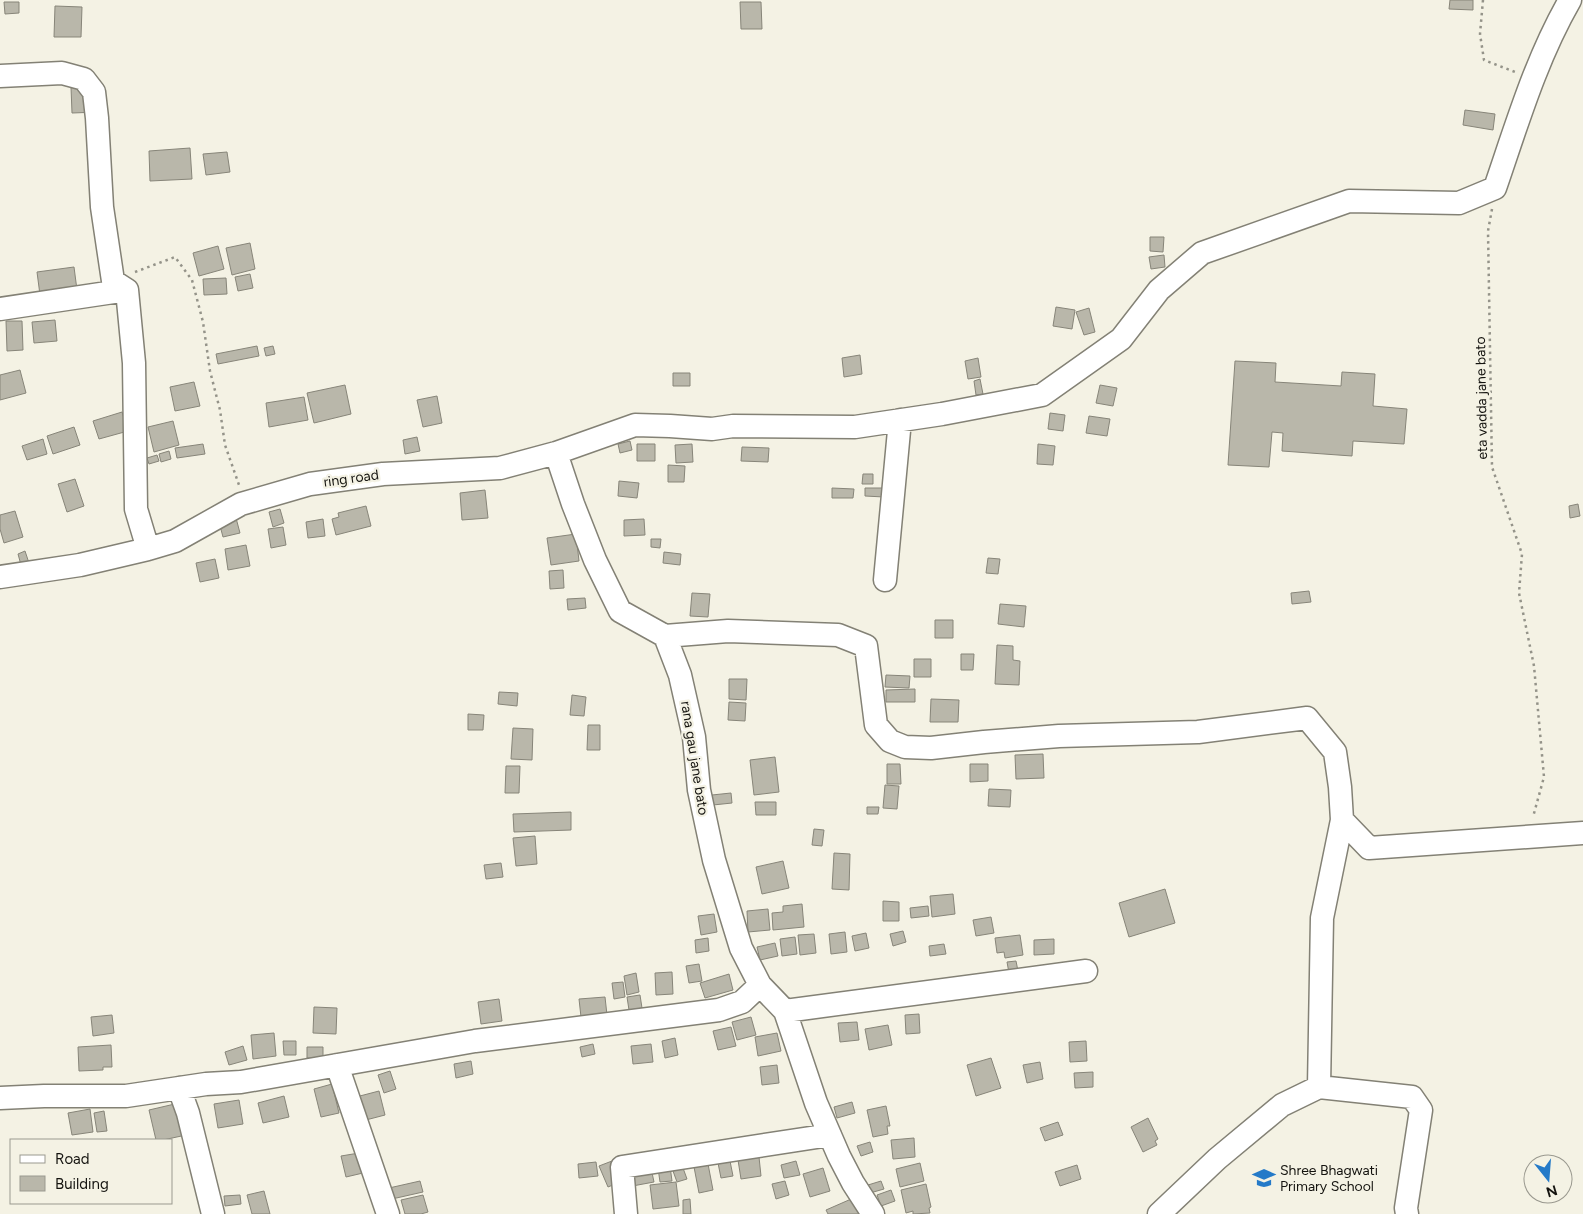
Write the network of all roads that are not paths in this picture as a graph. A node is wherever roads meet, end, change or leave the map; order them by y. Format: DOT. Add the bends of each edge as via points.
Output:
graph roads {
  1 [pos="1570,0"];
  2 [pos="0,76"];
  3 [pos="120,285"];
  4 [pos="0,309"];
  5 [pos="900,420"];
  6 [pos="556,453"];
  7 [pos="148,549"];
  8 [pos="0,577"];
  9 [pos="885,580"];
  10 [pos="665,636"];
  11 [pos="1342,820"];
  12 [pos="1583,834"];
  13 [pos="1086,971"];
  14 [pos="760,985"];
  15 [pos="785,1011"];
  16 [pos="337,1065"];
  17 [pos="1319,1086"];
  18 [pos="179,1088"];
  19 [pos="0,1098"];
  20 [pos="830,1135"];
  21 [pos="213,1214"];
  22 [pos="388,1214"];
  23 [pos="626,1214"];
  24 [pos="873,1214"];
  25 [pos="1159,1214"];
  26 [pos="1406,1214"];
  1 -- 5 [label="street, ring road" via="1532,78 1495,188 1458,203 1349,201 1202,253 1159,290 1121,339 1042,395"];
  2 -- 3 [label="street" via="62,73 84,79 94,92 102,207"];
  3 -- 4 [label="street"];
  3 -- 7 [label="street" via="134,363 136,509"];
  5 -- 6 [label="street, ring road" via="854,427 733,426 712,429 636,425"];
  5 -- 9 [label="street"];
  6 -- 7 [label="street, ring road" via="500,468 383,474 310,484 241,504 175,541"];
  6 -- 10 [label="street" via="573,504 620,610"];
  7 -- 8 [label="street, ring road" via="80,565"];
  10 -- 11 [label="street" via="728,631 838,635 866,646 876,726 890,742 905,747 931,748 1059,736 1198,732 1307,718 1335,752"];
  10 -- 14 [label="street, rana gau jane bato" via="680,675 694,737 698,790 714,860 741,948"];
  11 -- 12 [label="street" via="1369,848"];
  11 -- 17 [label="street" via="1322,918"];
  13 -- 15 [label="street"];
  14 -- 15 [label="street, rana gau jane bato"];
  14 -- 16 [label="street" via="742,1002 719,1010 475,1041"];
  15 -- 20 [label="street" via="816,1104"];
  16 -- 18 [label="street" via="241,1082"];
  16 -- 22 [label="street"];
  17 -- 25 [label="street" via="1282,1105 1217,1159"];
  17 -- 26 [label="street" via="1412,1097 1422,1110"];
  18 -- 19 [label="street" via="126,1096"];
  18 -- 21 [label="street"];
  20 -- 23 [label="street" via="622,1167"];
  20 -- 24 [label="street" via="853,1183"];
}
